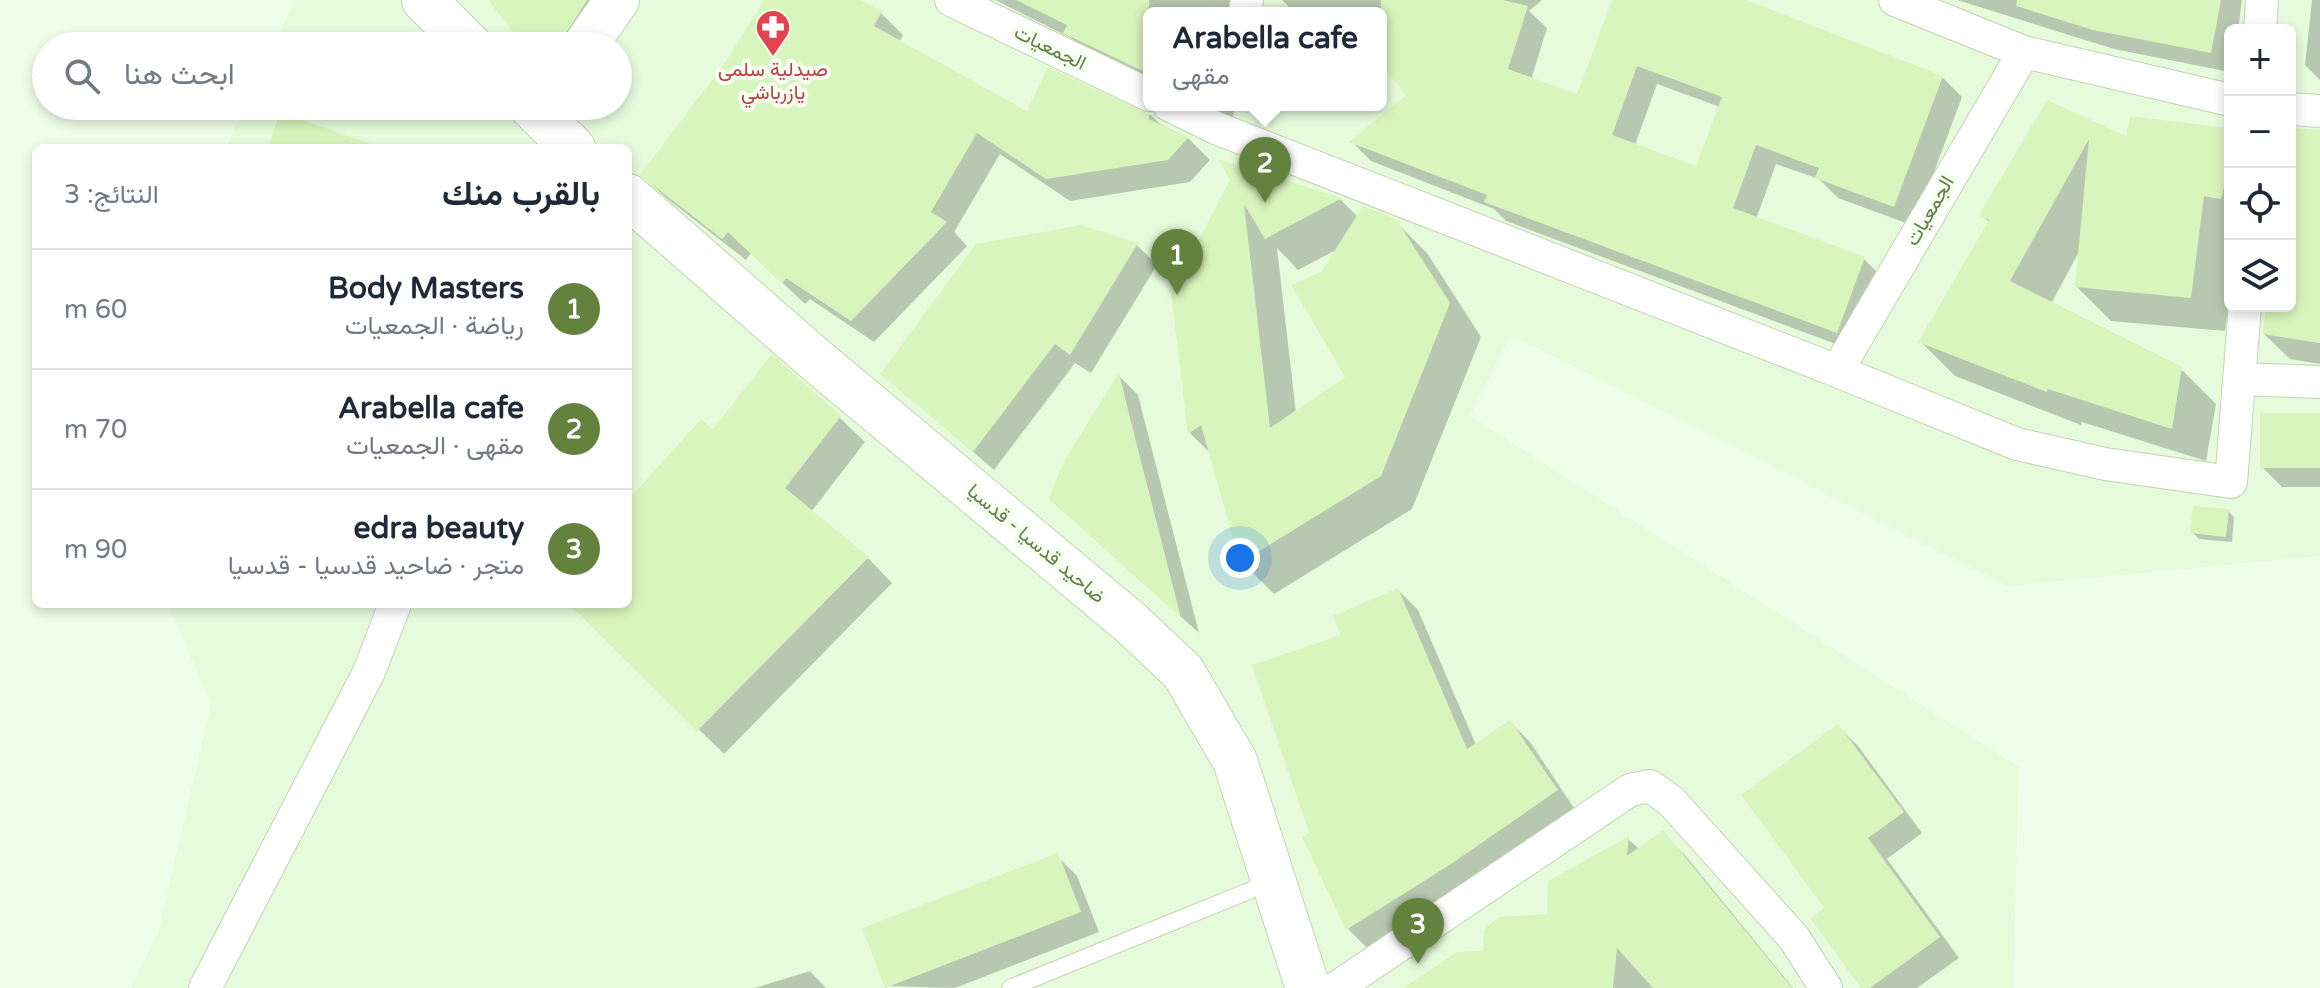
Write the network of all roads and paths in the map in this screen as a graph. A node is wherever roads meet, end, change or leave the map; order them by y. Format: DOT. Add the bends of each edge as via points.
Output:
graph roads {
  1 [pos="424,0"];
  2 [pos="617,0"];
  3 [pos="951,0"];
  4 [pos="1895,0"];
  5 [pos="2262,0"];
  6 [pos="2260,24"];
  7 [pos="456,32"];
  8 [pos="595,32"];
  9 [pos="2024,52"];
  10 [pos="1143,92"];
  11 [pos="2224,99"];
  12 [pos="2296,109"];
  13 [pos="1196,111"];
  14 [pos="2320,111"];
  15 [pos="1219,116"];
  16 [pos="547,120"];
  17 [pos="568,144"];
  18 [pos="632,199"];
  19 [pos="2245,312"];
  20 [pos="1837,371"];
  21 [pos="2239,379"];
  22 [pos="2320,382"];
  23 [pos="393,608"];
  24 [pos="1272,882"];
  25 [pos="205,988"];
  26 [pos="1010,988"];
  27 [pos="1308,988"];
  28 [pos="1336,988"];
  29 [pos="1826,988"];
  1 -- 7 [label="main road"];
  2 -- 8 [label="main road"];
  3 -- 10 [label="street, الجمعيات"];
  4 -- 9 [label="street"];
  5 -- 6 [label="street"];
  9 -- 11 [label="street"];
  9 -- 20 [label="street, الجمعيات"];
  12 -- 14 [label="street"];
  13 -- 15 [label="street"];
  15 -- 20 [label="street"];
  16 -- 17 [label="main road"];
  18 -- 24 [label="main road, ضاحيد قدسيا - قدسيا" via="1183,672 1235,761"];
  19 -- 21 [label="street"];
  20 -- 21 [label="street" via="2017,444 2105,464 2231,482"];
  21 -- 22 [label="street"];
  23 -- 25 [label="street" via="369,672"];
  24 -- 26 [label="lane"];
  24 -- 27 [label="main road, ضاحيد قدسيا - قدسيا"];
  28 -- 29 [label="street" via="1630,790 1650,786 1671,801 1794,938"];
}
